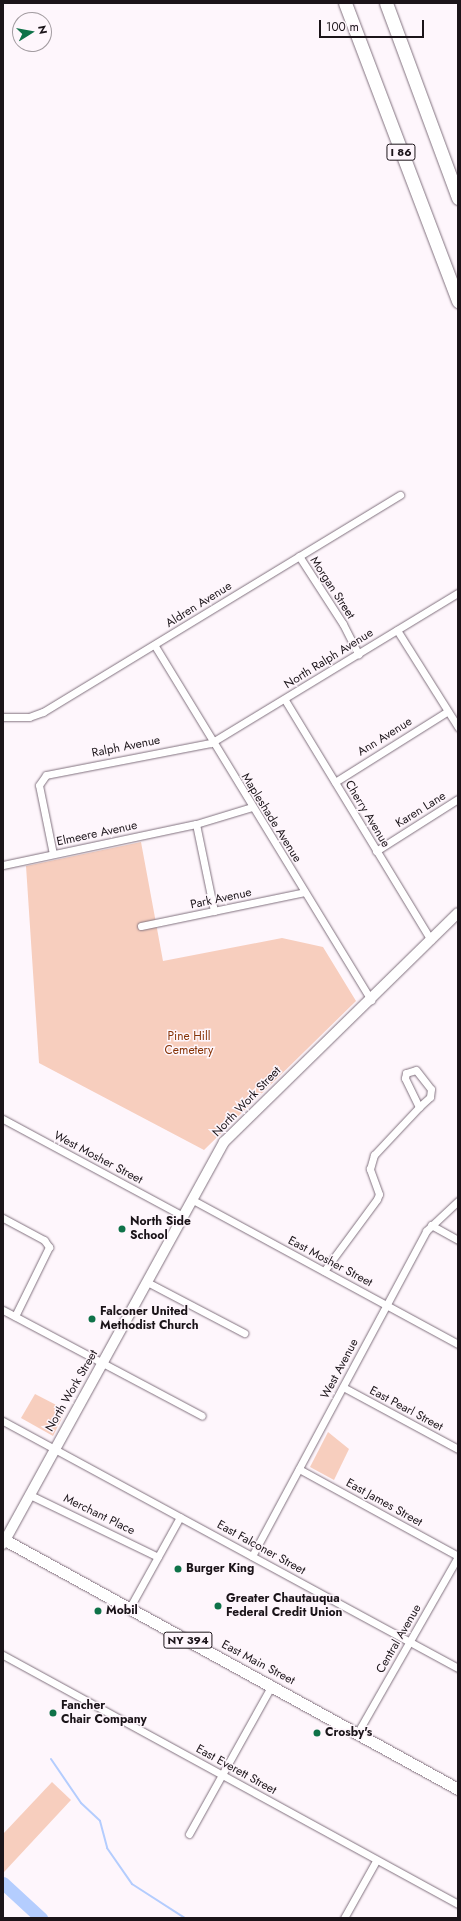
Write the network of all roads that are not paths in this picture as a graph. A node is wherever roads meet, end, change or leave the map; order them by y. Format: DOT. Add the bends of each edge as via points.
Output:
graph roads {
  1 [pos="345,3"];
  2 [pos="386,3"];
  3 [pos="458,198"];
  4 [pos="458,301"];
  5 [pos="400,495"];
  6 [pos="299,556"];
  7 [pos="458,593"];
  8 [pos="398,630"];
  9 [pos="155,646"];
  10 [pos="358,654"];
  11 [pos="285,700"];
  12 [pos="448,711"];
  13 [pos="3,717"];
  14 [pos="458,727"];
  15 [pos="211,743"];
  16 [pos="335,782"];
  17 [pos="458,800"];
  18 [pos="252,807"];
  19 [pos="196,824"];
  20 [pos="376,852"];
  21 [pos="53,854"];
  22 [pos="3,865"];
  23 [pos="305,892"];
  24 [pos="214,911"];
  25 [pos="458,913"];
  26 [pos="141,926"];
  27 [pos="431,940"];
  28 [pos="370,1000"];
  29 [pos="419,1107"];
  30 [pos="4,1121"];
  31 [pos="191,1198"];
  32 [pos="458,1201"];
  33 [pos="183,1216"];
  34 [pos="3,1218"];
  35 [pos="431,1225"];
  36 [pos="458,1240"];
  37 [pos="324,1271"];
  38 [pos="147,1282"];
  39 [pos="387,1305"];
  40 [pos="3,1310"];
  41 [pos="16,1316"];
  42 [pos="244,1333"];
  43 [pos="458,1344"];
  44 [pos="103,1363"];
  45 [pos="343,1387"];
  46 [pos="202,1416"];
  47 [pos="3,1421"];
  48 [pos="54,1449"];
  49 [pos="458,1449"];
  50 [pos="299,1469"];
  51 [pos="30,1495"];
  52 [pos="180,1517"];
  53 [pos="4,1541"];
  54 [pos="252,1556"];
  55 [pos="458,1556"];
  56 [pos="158,1557"];
  57 [pos="129,1609"];
  58 [pos="411,1642"];
  59 [pos="3,1655"];
  60 [pos="458,1668"];
  61 [pos="272,1685"];
  62 [pos="358,1732"];
  63 [pos="371,1740"];
  64 [pos="223,1775"];
  65 [pos="458,1784"];
  66 [pos="458,1789"];
  67 [pos="189,1834"];
  68 [pos="376,1861"];
  69 [pos="458,1904"];
  70 [pos="344,1918"];
  1 -- 4 [label="highway, I 86"];
  2 -- 3 [label="highway"];
  5 -- 6 [label="street, Aldren Avenue"];
  6 -- 9 [label="street, Aldren Avenue"];
  6 -- 10 [label="street, Morgan Street" via="343,624"];
  7 -- 8 [label="street, North Ralph Avenue"];
  8 -- 10 [label="street, North Ralph Avenue"];
  8 -- 12 [label="street"];
  9 -- 13 [label="street, Aldren Avenue" via="44,712 29,717"];
  9 -- 15 [label="street, Mapleshade Avenue"];
  10 -- 11 [label="street, North Ralph Avenue"];
  11 -- 15 [label="street, North Ralph Avenue"];
  11 -- 16 [label="street, Cherry Avenue"];
  12 -- 14 [label="street"];
  12 -- 16 [label="street, Ann Avenue"];
  15 -- 18 [label="street, Mapleshade Avenue"];
  15 -- 21 [label="street, Ralph Avenue" via="46,775 39,785"];
  16 -- 20 [label="street, Cherry Avenue"];
  17 -- 20 [label="street, Karen Lane"];
  18 -- 19 [label="street, Elmeere Avenue"];
  18 -- 23 [label="street, Mapleshade Avenue"];
  19 -- 21 [label="street, Elmeere Avenue"];
  19 -- 24 [label="street"];
  20 -- 27 [label="street, Cherry Avenue"];
  21 -- 22 [label="street, Elmeere Avenue"];
  23 -- 24 [label="street, Park Avenue"];
  23 -- 28 [label="street, Mapleshade Avenue"];
  24 -- 26 [label="street, Park Avenue"];
  25 -- 27 [label="street, North Work Street"];
  27 -- 28 [label="street, North Work Street"];
  28 -- 31 [label="street, North Work Street" via="224,1142"];
  29 -- 29 [label="street" via="431,1093 416,1070 406,1073 405,1078"];
  29 -- 37 [label="street" via="374,1155 370,1169 377,1199"];
  30 -- 33 [label="street, West Mosher Street"];
  31 -- 33 [label="street, North Work Street"];
  31 -- 37 [label="street, East Mosher Street"];
  32 -- 35 [label="street, West Avenue"];
  33 -- 38 [label="street, North Work Street"];
  34 -- 41 [label="street" via="44,1240 49,1247"];
  35 -- 36 [label="street"];
  35 -- 39 [label="street, West Avenue"];
  37 -- 39 [label="street, East Mosher Street"];
  38 -- 42 [label="street"];
  38 -- 44 [label="street, North Work Street"];
  39 -- 43 [label="street, East Mosher Street"];
  39 -- 45 [label="street, West Avenue"];
  40 -- 41 [label="street"];
  41 -- 44 [label="street"];
  44 -- 46 [label="street"];
  44 -- 48 [label="street, North Work Street"];
  45 -- 49 [label="street, East Pearl Street"];
  45 -- 50 [label="street, West Avenue"];
  47 -- 48 [label="street, East Falconer Street"];
  48 -- 51 [label="street, North Work Street"];
  48 -- 52 [label="street, East Falconer Street"];
  50 -- 54 [label="street, West Avenue"];
  50 -- 55 [label="street, East James Street"];
  51 -- 53 [label="street, North Work Street"];
  51 -- 56 [label="street, Merchant Place"];
  52 -- 54 [label="street, East Falconer Street"];
  52 -- 56 [label="street"];
  53 -- 57 [label="main road, East Main Street / NY 394"];
  54 -- 58 [label="street, East Falconer Street"];
  55 -- 58 [label="street, Central Avenue"];
  56 -- 57 [label="street"];
  57 -- 61 [label="main road, East Main Street / NY 394"];
  58 -- 60 [label="street, East Falconer Street"];
  58 -- 62 [label="street, Central Avenue"];
  59 -- 64 [label="street, East Everett Street"];
  61 -- 62 [label="main road, East Main Street / NY 394"];
  61 -- 64 [label="street"];
  62 -- 63 [label="main road, East Main Street / NY 394"];
  63 -- 65 [label="main road, East Main Street / NY 394"];
  63 -- 66 [label="main road, East Main Street / NY 394"];
  64 -- 67 [label="street"];
  64 -- 68 [label="street, East Everett Street"];
  68 -- 69 [label="street, East Everett Street"];
  68 -- 70 [label="street"];
}
